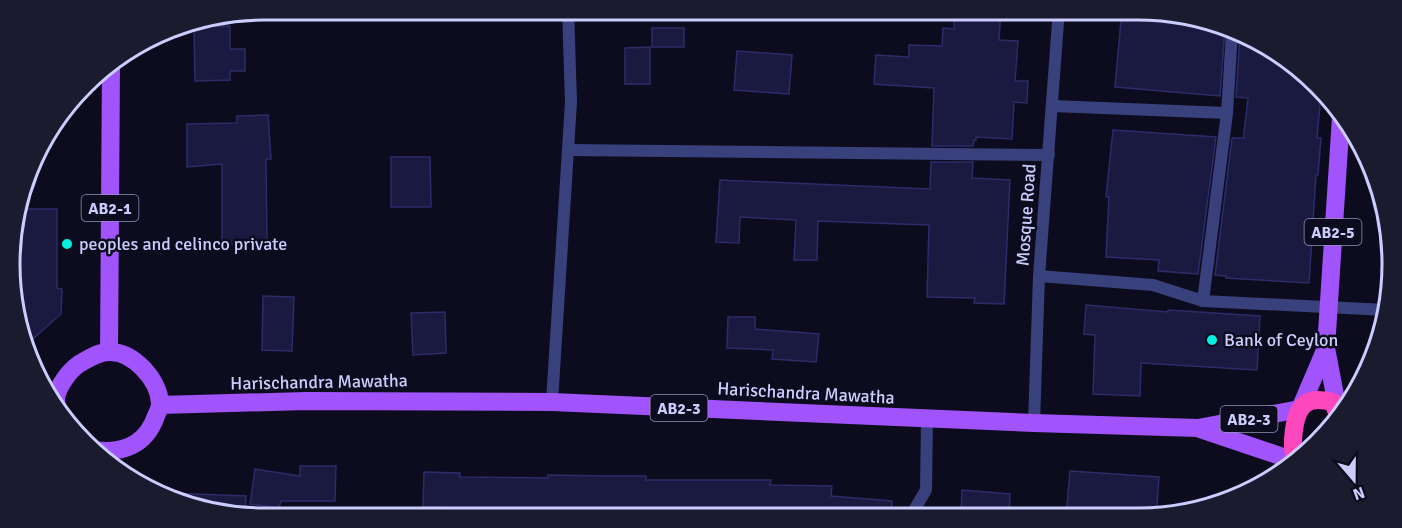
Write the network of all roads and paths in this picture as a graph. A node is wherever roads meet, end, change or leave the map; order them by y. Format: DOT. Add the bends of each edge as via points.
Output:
graph roads {
  1 [pos="568,20"];
  2 [pos="1058,20"];
  3 [pos="1232,38"];
  4 [pos="111,73"];
  5 [pos="1052,106"];
  6 [pos="1227,113"];
  7 [pos="1340,127"];
  8 [pos="568,150"];
  9 [pos="1048,154"];
  10 [pos="1039,276"];
  11 [pos="1203,301"];
  12 [pos="1328,306"];
  13 [pos="1378,309"];
  14 [pos="1326,348"];
  15 [pos="109,352"];
  16 [pos="58,395"];
  17 [pos="552,402"];
  18 [pos="1338,404"];
  19 [pos="160,405"];
  20 [pos="1336,407"];
  21 [pos="1300,409"];
  22 [pos="927,419"];
  23 [pos="1034,423"];
  24 [pos="1198,428"];
  25 [pos="1293,453"];
  26 [pos="110,454"];
  27 [pos="1286,459"];
  28 [pos="915,508"];
  1 -- 8 [label="street"];
  2 -- 5 [label="street, Mosque Road"];
  3 -- 6 [label="street"];
  4 -- 15 [label="main road, AB2-1"];
  5 -- 6 [label="street"];
  5 -- 9 [label="street, Mosque Road"];
  6 -- 11 [label="street"];
  7 -- 12 [label="main road, AB2-5"];
  8 -- 9 [label="street"];
  8 -- 17 [label="street"];
  9 -- 10 [label="street, Mosque Road"];
  10 -- 11 [label="street" via="1153,285"];
  10 -- 23 [label="street, Mosque Road"];
  11 -- 12 [label="street"];
  12 -- 13 [label="street"];
  12 -- 14 [label="main road, AB2-5"];
  14 -- 18 [label="main road, AB2-5"];
  14 -- 21 [label="main road, AB2-5"];
  15 -- 16 [label="main road" via="75,367"];
  15 -- 19 [label="main road" via="128,358 145,370 157,386"];
  17 -- 19 [label="main road, Harischandra Mawatha / AB2-3"];
  17 -- 22 [label="main road, Harischandra Mawatha / AB2-3"];
  19 -- 26 [label="main road" via="144,439"];
  20 -- 21 [label="highway" via="1333,402 1320,400"];
  21 -- 24 [label="main road, Harischandra Mawatha / AB2-3"];
  21 -- 25 [label="highway"];
  22 -- 23 [label="main road, Harischandra Mawatha / AB2-3"];
  22 -- 28 [label="street" via="926,490"];
  23 -- 24 [label="main road, Harischandra Mawatha / AB2-3"];
  24 -- 27 [label="main road, Harischandra Mawatha / AB2-3"];
}
